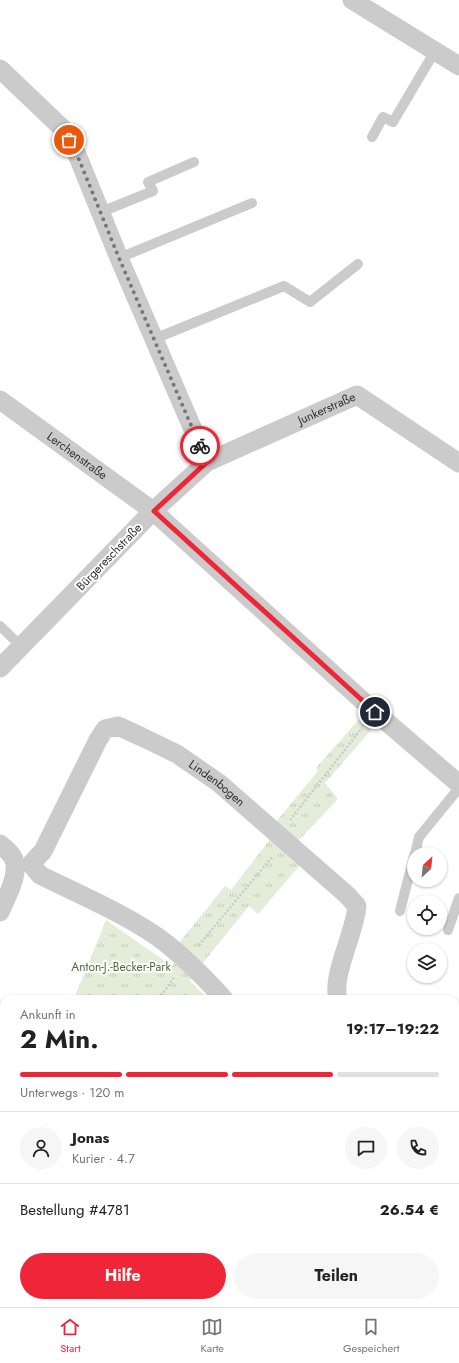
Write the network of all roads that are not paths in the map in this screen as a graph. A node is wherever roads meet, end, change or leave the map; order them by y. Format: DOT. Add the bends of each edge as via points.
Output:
graph roads {
  1 [pos="352,0"];
  2 [pos="435,51"];
  3 [pos="459,66"];
  4 [pos="0,69"];
  5 [pos="372,137"];
  6 [pos="194,162"];
  7 [pos="252,203"];
  8 [pos="101,212"];
  9 [pos="119,258"];
  10 [pos="358,264"];
  11 [pos="154,339"];
  12 [pos="0,400"];
  13 [pos="207,462"];
  14 [pos="459,463"];
  15 [pos="154,511"];
  16 [pos="0,626"];
  17 [pos="21,646"];
  18 [pos="0,668"];
  19 [pos="459,784"];
  20 [pos="459,788"];
  21 [pos="0,844"];
  22 [pos="416,847"];
  23 [pos="23,864"];
  24 [pos="407,883"];
  25 [pos="459,898"];
  26 [pos="400,911"];
  27 [pos="0,912"];
  28 [pos="448,930"];
  29 [pos="220,995"];
  30 [pos="338,995"];
  1 -- 2 [label="street"];
  2 -- 3 [label="street"];
  2 -- 5 [label="lane" via="393,122 383,117"];
  4 -- 8 [label="street" via="62,128 76,152"];
  6 -- 8 [label="lane" via="148,182 153,191"];
  7 -- 9 [label="lane"];
  8 -- 9 [label="street"];
  9 -- 11 [label="street"];
  10 -- 11 [label="lane" via="310,302 284,286"];
  11 -- 13 [label="street"];
  12 -- 15 [label="street, Lerchenstraße"];
  13 -- 14 [label="street, Junkerstraße" via="357,395"];
  13 -- 15 [label="street, Bürgereschstraße"];
  15 -- 17 [label="street, Bürgereschstraße"];
  15 -- 19 [label="street, Lerchenstraße" via="375,712"];
  16 -- 17 [label="lane"];
  17 -- 18 [label="street, Bürgereschstraße"];
  20 -- 22 [label="lane" via="419,837"];
  21 -- 23 [label="street"];
  23 -- 27 [label="street"];
  23 -- 29 [label="street" via="139,925 166,943"];
  23 -- 30 [label="street, Lindenbogen" via="43,851 98,740 105,729 118,726 177,754 219,783 348,895 357,906 356,918 337,983"];
  24 -- 26 [label="lane"];
  25 -- 28 [label="lane"];
}
